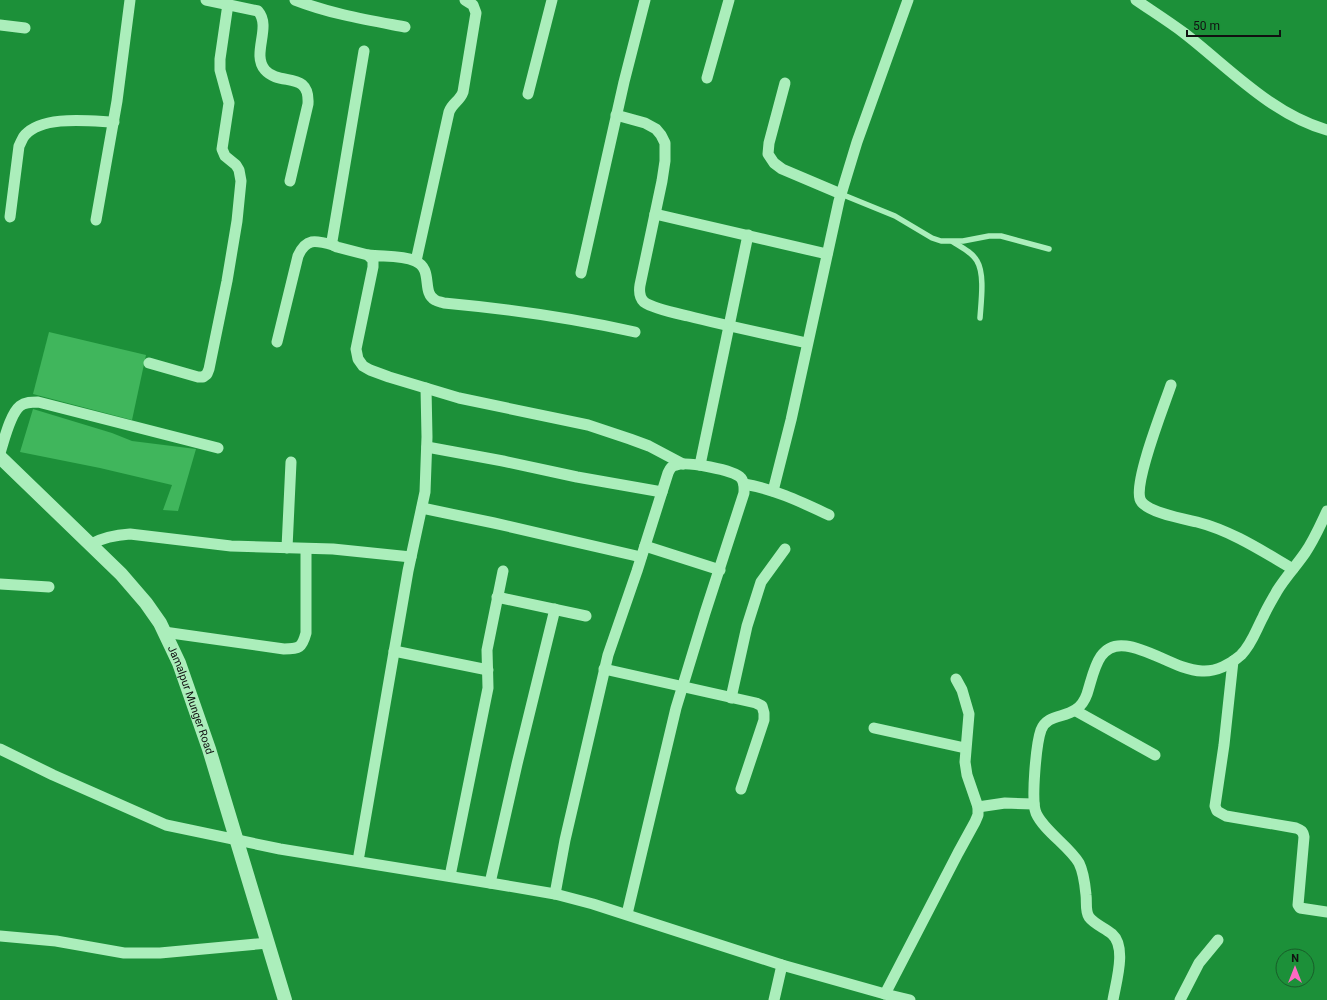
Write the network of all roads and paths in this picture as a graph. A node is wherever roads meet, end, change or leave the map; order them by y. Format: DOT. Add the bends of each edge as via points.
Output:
graph roads {
  1 [pos="130,0"];
  2 [pos="206,0"];
  3 [pos="295,0"];
  4 [pos="465,0"];
  5 [pos="552,0"];
  6 [pos="645,0"];
  7 [pos="729,0"];
  8 [pos="908,0"];
  9 [pos="1136,0"];
  10 [pos="228,4"];
  11 [pos="0,25"];
  12 [pos="405,27"];
  13 [pos="25,28"];
  14 [pos="364,51"];
  15 [pos="707,78"];
  16 [pos="785,83"];
  17 [pos="528,94"];
  18 [pos="616,115"];
  19 [pos="114,122"];
  20 [pos="1327,130"];
  21 [pos="290,181"];
  22 [pos="841,194"];
  23 [pos="655,214"];
  24 [pos="10,217"];
  25 [pos="96,220"];
  26 [pos="748,235"];
  27 [pos="952,242"];
  28 [pos="333,245"];
  29 [pos="1049,249"];
  30 [pos="827,254"];
  31 [pos="368,255"];
  32 [pos="416,262"];
  33 [pos="581,273"];
  34 [pos="980,318"];
  35 [pos="729,326"];
  36 [pos="635,332"];
  37 [pos="277,342"];
  38 [pos="807,343"];
  39 [pos="149,363"];
  40 [pos="1172,385"];
  41 [pos="426,388"];
  42 [pos="427,447"];
  43 [pos="218,448"];
  44 [pos="0,454"];
  45 [pos="0,457"];
  46 [pos="291,462"];
  47 [pos="683,464"];
  48 [pos="700,465"];
  49 [pos="744,484"];
  50 [pos="773,491"];
  51 [pos="662,492"];
  52 [pos="422,508"];
  53 [pos="1327,511"];
  54 [pos="829,515"];
  55 [pos="91,544"];
  56 [pos="645,546"];
  57 [pos="287,548"];
  58 [pos="306,549"];
  59 [pos="785,549"];
  60 [pos="411,557"];
  61 [pos="642,557"];
  62 [pos="1293,568"];
  63 [pos="720,570"];
  64 [pos="502,571"];
  65 [pos="0,584"];
  66 [pos="49,587"];
  67 [pos="497,597"];
  68 [pos="555,609"];
  69 [pos="586,616"];
  70 [pos="164,632"];
  71 [pos="394,651"];
  72 [pos="1233,661"];
  73 [pos="604,669"];
  74 [pos="488,670"];
  75 [pos="956,679"];
  76 [pos="682,687"];
  77 [pos="731,698"];
  78 [pos="1076,711"];
  79 [pos="874,728"];
  80 [pos="965,748"];
  81 [pos="0,749"];
  82 [pos="1155,755"];
  83 [pos="741,789"];
  84 [pos="1034,804"];
  85 [pos="978,807"];
  86 [pos="237,840"];
  87 [pos="358,861"];
  88 [pos="450,876"];
  89 [pos="490,882"];
  90 [pos="555,894"];
  91 [pos="1327,912"];
  92 [pos="627,914"];
  93 [pos="0,936"];
  94 [pos="1218,940"];
  95 [pos="268,943"];
  96 [pos="782,964"];
  97 [pos="885,994"];
  98 [pos="285,1000"];
  99 [pos="774,1000"];
  100 [pos="910,1000"];
  101 [pos="1112,1000"];
  102 [pos="1180,1000"];
  1 -- 19 [label="street"];
  2 -- 10 [label="street"];
  3 -- 12 [label="street" via="320,10"];
  4 -- 32 [label="street" via="473,5 476,13 463,92 448,112"];
  5 -- 17 [label="street"];
  6 -- 18 [label="street"];
  7 -- 15 [label="street"];
  8 -- 22 [label="street"];
  9 -- 20 [label="street" via="1183,32 1243,82 1286,112"];
  10 -- 21 [label="street" via="258,11 263,22 261,56 266,72 298,82 306,88 309,95"];
  10 -- 39 [label="street" via="220,59 220,70 229,103 222,149 225,156 236,164 241,181 227,281 209,369 204,377 198,377"];
  11 -- 13 [label="street"];
  14 -- 28 [label="street" via="334,222"];
  16 -- 22 [label="street" via="768,154 782,169"];
  18 -- 23 [label="street" via="645,123 656,129 665,143 666,161"];
  18 -- 33 [label="street"];
  19 -- 24 [label="street" via="67,121 45,124 32,129 24,136 19,146"];
  19 -- 25 [label="street"];
  22 -- 27 [label="lane" via="895,216 932,238"];
  22 -- 30 [label="street"];
  23 -- 26 [label="street"];
  23 -- 35 [label="street" via="640,285 639,293 643,301 671,312"];
  26 -- 30 [label="street"];
  26 -- 35 [label="street"];
  27 -- 29 [label="lane" via="1001,236"];
  27 -- 34 [label="lane" via="969,252 981,269"];
  28 -- 31 [label="street"];
  28 -- 37 [label="street" via="312,241 301,248"];
  30 -- 38 [label="street"];
  31 -- 32 [label="street"];
  31 -- 41 [label="street" via="373,260 373,267 359,330 356,349 358,359 370,370"];
  32 -- 36 [label="street" via="424,269 430,294 435,300 444,303 559,317"];
  35 -- 38 [label="street"];
  35 -- 48 [label="street"];
  38 -- 50 [label="street"];
  40 -- 62 [label="street" via="1146,459 1141,479 1140,500 1145,506 1155,510 1230,533"];
  41 -- 42 [label="street"];
  41 -- 47 [label="street" via="496,407 588,425 636,441"];
  42 -- 51 [label="street"];
  42 -- 52 [label="street"];
  43 -- 44 [label="street" via="38,402 28,402 20,406 14,414"];
  45 -- 55 [label="street, Jamalpur Munger Road"];
  46 -- 57 [label="street"];
  47 -- 48 [label="street"];
  47 -- 51 [label="street" via="671,467"];
  48 -- 49 [label="street" via="730,472 740,477"];
  49 -- 50 [label="street"];
  49 -- 63 [label="street" via="742,503"];
  50 -- 54 [label="street"];
  51 -- 56 [label="street"];
  52 -- 60 [label="street"];
  52 -- 61 [label="street"];
  53 -- 62 [label="street" via="1311,544"];
  55 -- 57 [label="street" via="108,537 130,534 231,546"];
  55 -- 70 [label="street, Jamalpur Munger Road" via="146,603"];
  56 -- 61 [label="street"];
  56 -- 63 [label="street"];
  57 -- 58 [label="street"];
  58 -- 60 [label="street"];
  58 -- 70 [label="street" via="306,633 300,647 284,649"];
  59 -- 77 [label="street" via="770,568 759,589 747,626"];
  60 -- 71 [label="street"];
  61 -- 73 [label="street"];
  62 -- 72 [label="street" via="1277,591 1248,647"];
  63 -- 76 [label="street"];
  64 -- 67 [label="street"];
  65 -- 66 [label="street"];
  67 -- 68 [label="street"];
  67 -- 74 [label="street" via="486,650"];
  68 -- 69 [label="street"];
  68 -- 89 [label="street"];
  70 -- 86 [label="street, Jamalpur Munger Road" via="209,749"];
  71 -- 74 [label="street"];
  71 -- 87 [label="street"];
  72 -- 78 [label="street" via="1220,668 1203,672 1131,647 1112,647 1104,651 1100,657 1082,706"];
  72 -- 91 [label="street" via="1216,811 1226,816 1300,829 1304,837 1298,906"];
  73 -- 76 [label="street"];
  73 -- 90 [label="street"];
  74 -- 88 [label="street" via="488,688"];
  75 -- 80 [label="street" via="969,714"];
  76 -- 77 [label="street"];
  76 -- 92 [label="street"];
  77 -- 83 [label="street" via="756,703 762,706 764,713 764,720"];
  78 -- 82 [label="street"];
  78 -- 84 [label="street" via="1046,722 1042,729"];
  79 -- 80 [label="street"];
  80 -- 85 [label="street" via="967,775"];
  81 -- 86 [label="street" via="166,825"];
  84 -- 85 [label="street" via="1005,803"];
  84 -- 101 [label="street" via="1036,814 1078,863 1084,882 1088,916 1118,939 1120,956"];
  85 -- 97 [label="street" via="975,822"];
  86 -- 87 [label="street"];
  86 -- 95 [label="street, Jamalpur Munger Road"];
  87 -- 88 [label="street"];
  88 -- 89 [label="street"];
  89 -- 90 [label="street"];
  90 -- 92 [label="street"];
  92 -- 96 [label="street"];
  93 -- 95 [label="street" via="56,941 130,953 202,950"];
  94 -- 102 [label="street" via="1199,963"];
  95 -- 98 [label="street, Jamalpur Munger Road"];
  96 -- 97 [label="street"];
  96 -- 99 [label="street"];
  97 -- 100 [label="street"];
}
